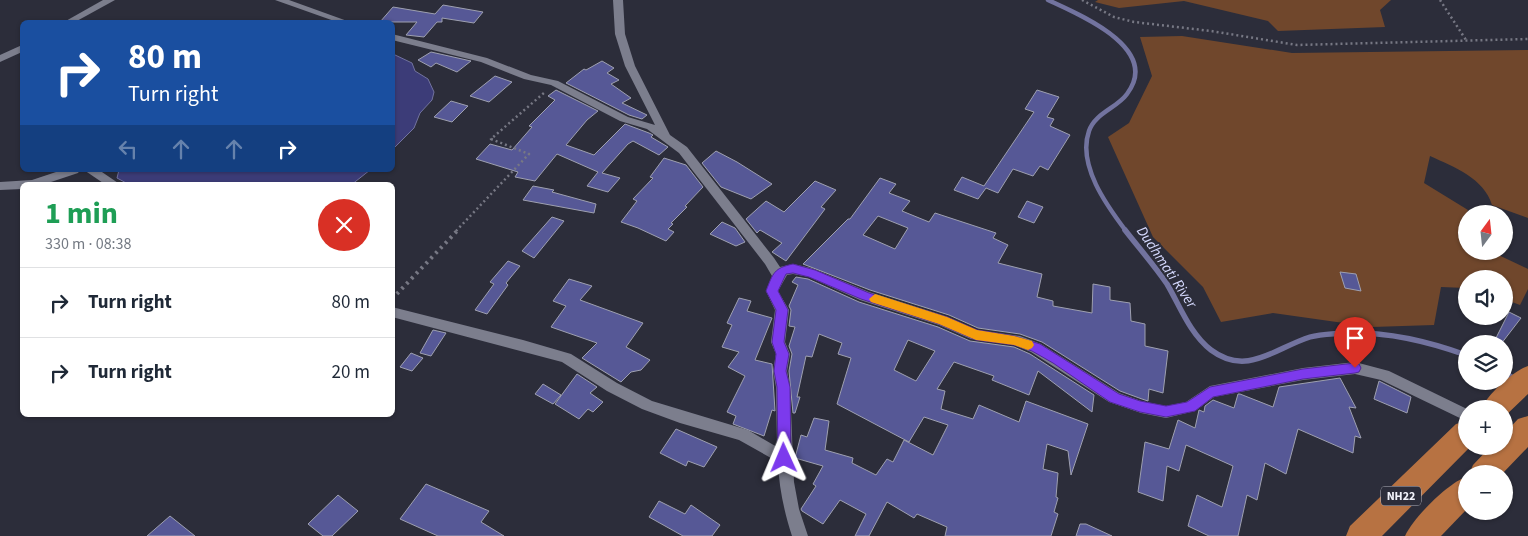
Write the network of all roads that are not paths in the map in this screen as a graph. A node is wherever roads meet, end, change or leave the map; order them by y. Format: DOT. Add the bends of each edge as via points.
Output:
graph roads {
  1 [pos="110,0"];
  2 [pos="280,0"];
  3 [pos="618,0"];
  4 [pos="73,20"];
  5 [pos="339,20"];
  6 [pos="395,38"];
  7 [pos="20,49"];
  8 [pos="0,59"];
  9 [pos="666,136"];
  10 [pos="68,172"];
  11 [pos="93,172"];
  12 [pos="40,182"];
  13 [pos="110,182"];
  14 [pos="20,185"];
  15 [pos="0,186"];
  16 [pos="778,276"];
  17 [pos="395,313"];
  18 [pos="1528,377"];
  19 [pos="1503,400"];
  20 [pos="1458,410"];
  21 [pos="1528,428"];
  22 [pos="1458,441"];
  23 [pos="784,458"];
  24 [pos="1492,465"];
  25 [pos="1458,498"];
  26 [pos="800,536"];
  27 [pos="1361,536"];
  28 [pos="1420,536"];
  1 -- 4 [label="street"];
  2 -- 5 [label="street"];
  3 -- 9 [label="street" via="620,34 630,66"];
  6 -- 9 [label="street" via="484,60 554,83 624,119 651,127"];
  7 -- 8 [label="street"];
  9 -- 16 [label="street" via="688,156 770,261"];
  10 -- 12 [label="street"];
  11 -- 13 [label="street"];
  14 -- 15 [label="street"];
  16 -- 20 [label="street" via="793,269 811,273 865,296 976,335 1014,340 1058,360 1114,398 1140,407 1166,412 1190,407 1210,392 1303,374 1355,368 1384,375"];
  16 -- 23 [label="street" via="772,291 782,310 778,342 782,354"];
  17 -- 23 [label="street" via="566,358 647,405 743,435"];
  18 -- 19 [label="highway"];
  21 -- 24 [label="highway"];
  22 -- 27 [label="highway, NH22"];
  23 -- 26 [label="street" via="790,500"];
  25 -- 28 [label="highway"];
}
